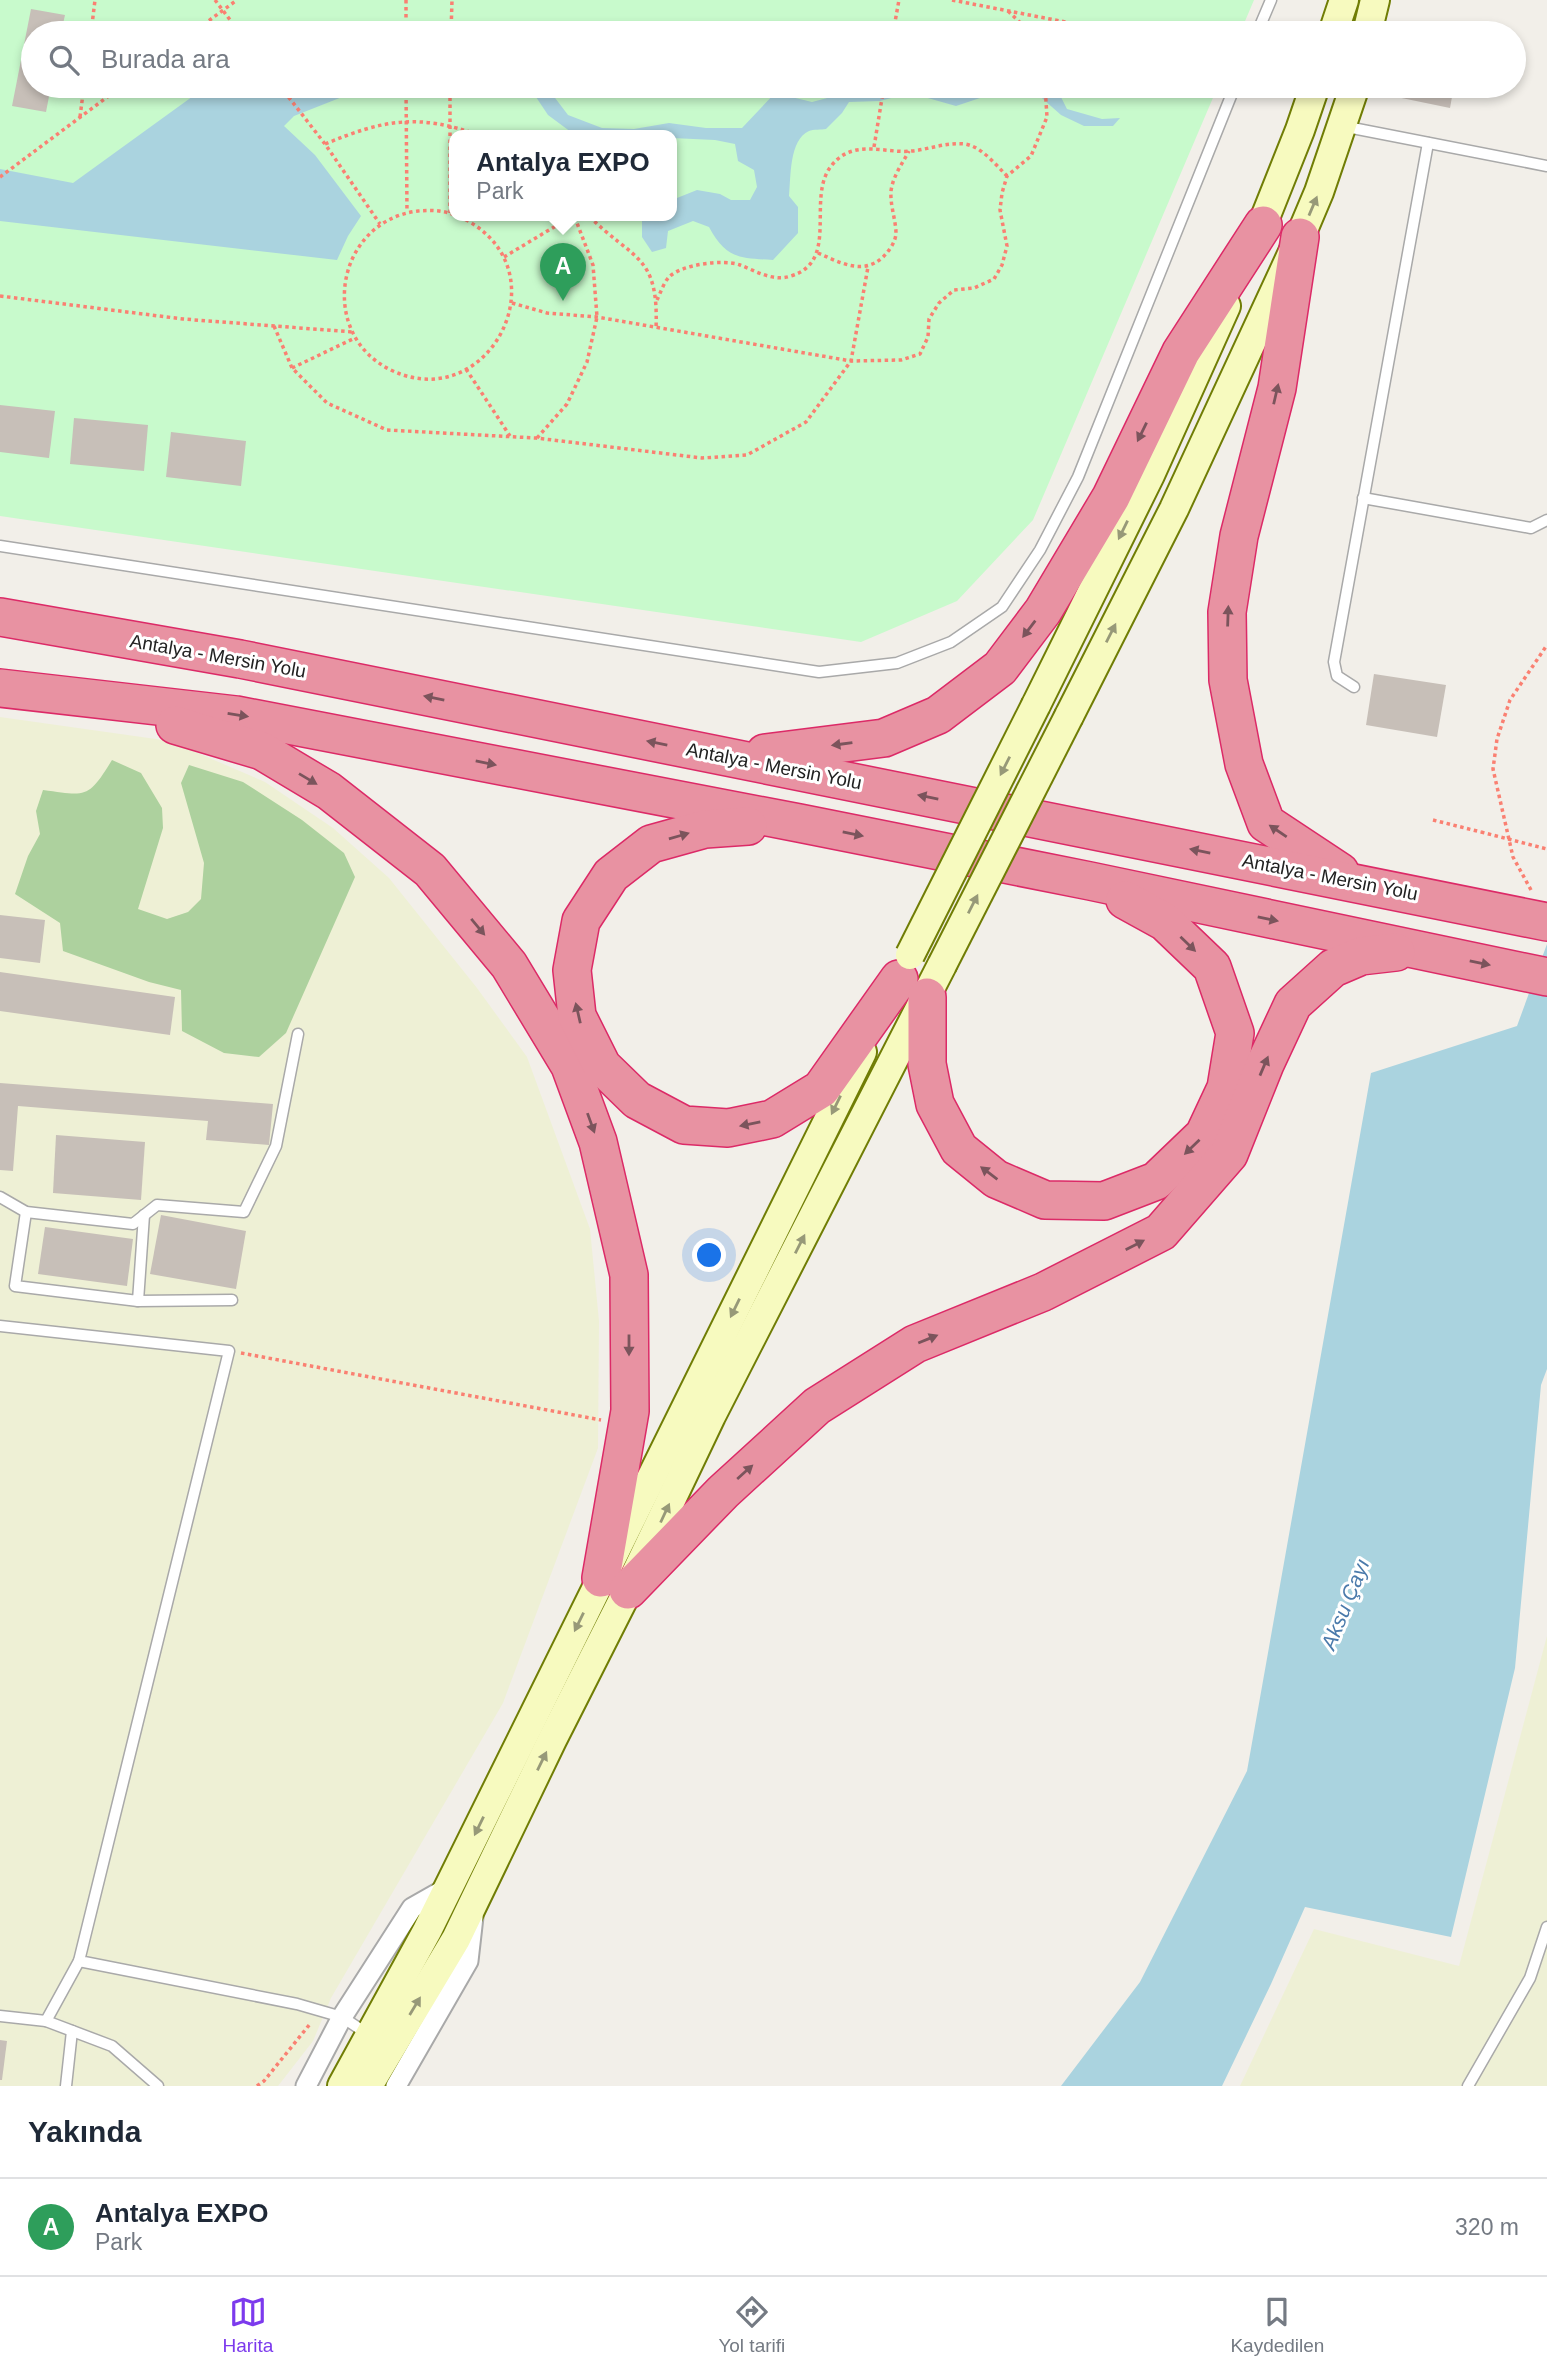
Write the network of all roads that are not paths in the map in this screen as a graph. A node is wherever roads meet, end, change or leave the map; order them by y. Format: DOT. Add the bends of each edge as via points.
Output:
graph roads {
  1 [pos="1270,0"];
  2 [pos="1344,0"];
  3 [pos="1375,0"];
  4 [pos="1262,21"];
  5 [pos="1338,21"];
  6 [pos="1370,21"];
  7 [pos="1230,98"];
  8 [pos="1311,98"];
  9 [pos="1351,98"];
  10 [pos="1342,126"];
  11 [pos="1427,143"];
  12 [pos="1547,166"];
  13 [pos="1263,225"];
  14 [pos="1300,237"];
  15 [pos="1363,498"];
  16 [pos="1547,520"];
  17 [pos="0,546"];
  18 [pos="0,617"];
  19 [pos="1354,687"];
  20 [pos="0,688"];
  21 [pos="59,693"];
  22 [pos="728,757"];
  23 [pos="799,823"];
  24 [pos="1090,881"];
  25 [pos="1355,883"];
  26 [pos="1541,908"];
  27 [pos="1414,949"];
  28 [pos="919,974"];
  29 [pos="1547,977"];
  30 [pos="298,1034"];
  31 [pos="0,1198"];
  32 [pos="26,1212"];
  33 [pos="144,1216"];
  34 [pos="232,1300"];
  35 [pos="138,1301"];
  36 [pos="0,1326"];
  37 [pos="614,1584"];
  38 [pos="450,1886"];
  39 [pos="1547,1927"];
  40 [pos="79,1961"];
  41 [pos="0,2016"];
  42 [pos="342,2018"];
  43 [pos="46,2021"];
  44 [pos="72,2031"];
  45 [pos="390,2049"];
  46 [pos="66,2086"];
  47 [pos="158,2086"];
  48 [pos="306,2086"];
  49 [pos="342,2086"];
  50 [pos="368,2086"];
  51 [pos="396,2086"];
  52 [pos="1468,2086"];
  1 -- 4 [label="lane"];
  2 -- 5 [label="main road"];
  3 -- 6 [label="main road"];
  7 -- 17 [label="lane" via="1078,477 1040,550 1002,607 951,642 897,663 819,672"];
  8 -- 13 [label="main road"];
  9 -- 10 [label="main road"];
  10 -- 11 [label="lane"];
  14 -- 10 [label="main road, one-way"];
  11 -- 12 [label="lane"];
  11 -- 15 [label="lane"];
  13 -- 22 [label="highway, one-way" via="1181,352 1111,497 1043,611 1000,668 938,715 884,738"];
  13 -- 28 [label="main road, one-way, bridge" via="1150,475 1036,705"];
  25 -- 14 [label="highway, one-way" via="1266,823 1244,764 1228,680 1227,612 1239,536 1277,388"];
  28 -- 14 [label="main road, one-way, bridge" via="1069,716 1174,509"];
  15 -- 16 [label="lane" via="1531,528"];
  15 -- 19 [label="lane" via="1334,662 1337,677"];
  22 -- 18 [label="highway, Antalya - Mersin Yolu, one-way" via="240,659"];
  20 -- 21 [label="highway"];
  21 -- 23 [label="highway, one-way" via="236,715"];
  21 -- 37 [label="highway, one-way" via="262,751 318,785 430,870 509,965 570,1066 598,1142 629,1275 629,1411"];
  25 -- 22 [label="highway, Antalya - Mersin Yolu, one-way"];
  23 -- 24 [label="highway, one-way"];
  28 -- 23 [label="highway, one-way" via="821,1089 772,1119 728,1128 684,1125 637,1100 602,1066 577,1016 572,970 581,921 611,875 651,844 705,829"];
  24 -- 27 [label="highway, one-way"];
  24 -- 28 [label="highway, one-way" via="1165,922 1212,967 1235,1033 1226,1088 1204,1135 1156,1181 1104,1201 1045,1200 996,1179 968,1157 934,1104"];
  25 -- 26 [label="highway, Antalya - Mersin Yolu" via="1435,898"];
  27 -- 29 [label="highway, one-way"];
  37 -- 27 [label="highway, one-way" via="817,1406 915,1344 1043,1292 1161,1232 1229,1154 1293,1004 1333,968 1361,956"];
  28 -- 37 [label="main road" via="711,1416"];
  30 -- 33 [label="lane" via="276,1146 244,1212 157,1205"];
  31 -- 32 [label="lane"];
  32 -- 33 [label="lane" via="133,1224"];
  32 -- 35 [label="lane" via="15,1286"];
  33 -- 35 [label="lane"];
  34 -- 35 [label="lane"];
  36 -- 40 [label="lane" via="229,1351"];
  37 -- 38 [label="main road, one-way"];
  45 -- 37 [label="main road, one-way" via="456,1939 552,1740"];
  38 -- 42 [label="street" via="412,1908"];
  38 -- 45 [label="main road"];
  39 -- 52 [label="lane" via="1530,1978"];
  40 -- 42 [label="lane" via="297,2004"];
  40 -- 43 [label="lane"];
  41 -- 43 [label="lane"];
  42 -- 45 [label="lane"];
  42 -- 48 [label="street"];
  43 -- 44 [label="lane"];
  44 -- 46 [label="lane"];
  44 -- 47 [label="lane" via="112,2046"];
  45 -- 49 [label="main road"];
  45 -- 50 [label="main road"];
  45 -- 51 [label="street"];
}
